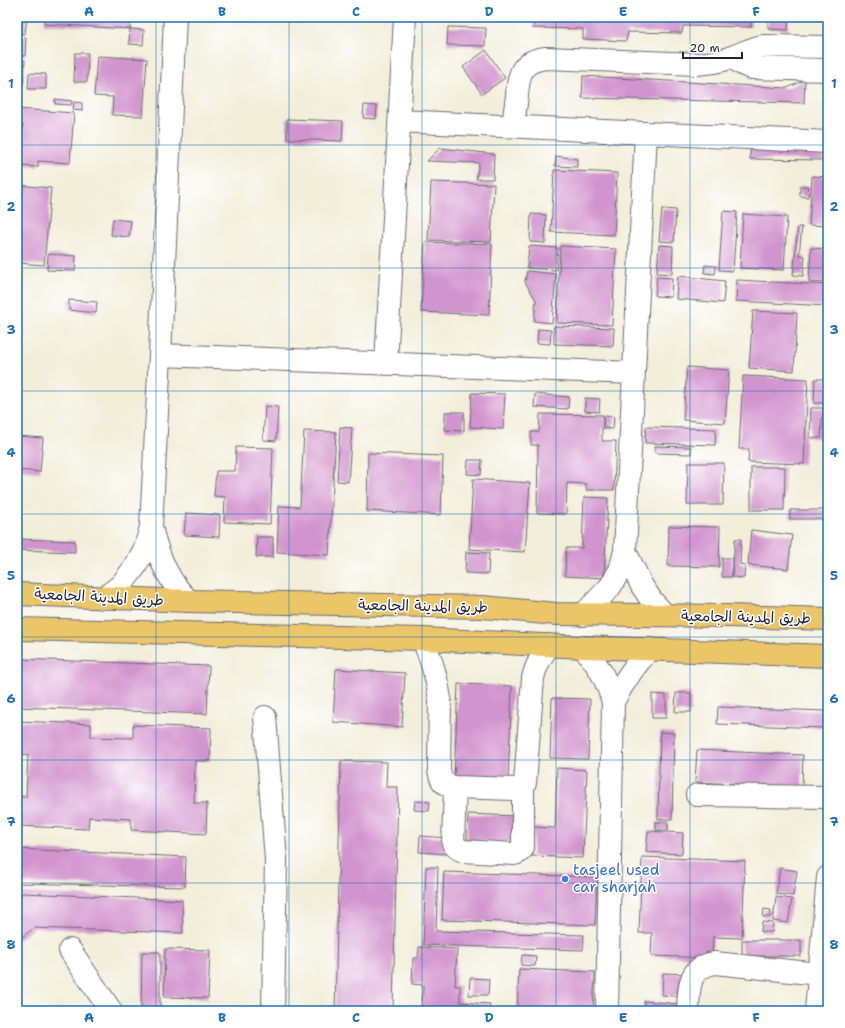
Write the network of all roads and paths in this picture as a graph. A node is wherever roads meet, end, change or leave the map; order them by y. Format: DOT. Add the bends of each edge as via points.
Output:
graph roads {
  1 [pos="175,17"];
  2 [pos="405,17"];
  3 [pos="828,48"];
  4 [pos="733,57"];
  5 [pos="828,70"];
  6 [pos="400,121"];
  7 [pos="513,126"];
  8 [pos="646,133"];
  9 [pos="828,142"];
  10 [pos="160,355"];
  11 [pos="386,364"];
  12 [pos="634,373"];
  13 [pos="151,527"];
  14 [pos="625,551"];
  15 [pos="17,594"];
  16 [pos="104,598"];
  17 [pos="189,602"];
  18 [pos="556,614"];
  19 [pos="583,615"];
  20 [pos="665,615"];
  21 [pos="824,615"];
  22 [pos="17,629"];
  23 [pos="423,639"];
  24 [pos="550,645"];
  25 [pos="583,647"];
  26 [pos="650,649"];
  27 [pos="828,656"];
  28 [pos="613,702"];
  29 [pos="264,718"];
  30 [pos="455,787"];
  31 [pos="523,787"];
  32 [pos="697,795"];
  33 [pos="828,797"];
  34 [pos="828,877"];
  35 [pos="70,950"];
  36 [pos="819,974"];
  37 [pos="111,1011"];
  38 [pos="274,1011"];
  39 [pos="607,1011"];
  40 [pos="688,1011"];
  41 [pos="816,1011"];
  1 -- 10 [label="street"];
  2 -- 6 [label="street"];
  3 -- 4 [label="street" via="763,46"];
  4 -- 5 [label="street" via="744,66 752,68"];
  4 -- 7 [label="street" via="697,64 536,59 527,64 521,72"];
  6 -- 7 [label="street"];
  6 -- 11 [label="street"];
  7 -- 8 [label="street"];
  8 -- 9 [label="street"];
  8 -- 12 [label="street"];
  10 -- 11 [label="street"];
  10 -- 13 [label="street"];
  11 -- 12 [label="street"];
  12 -- 14 [label="street"];
  13 -- 16 [label="street" via="145,548 135,568 121,585"];
  13 -- 17 [label="street" via="164,568"];
  14 -- 19 [label="street" via="620,570 610,587"];
  14 -- 20 [label="street" via="642,586"];
  15 -- 16 [label="main road, طريق المدينة الجامعية"];
  16 -- 17 [label="main road, طريق المدينة الجامعية"];
  17 -- 18 [label="main road, طريق المدينة الجامعية" via="483,606"];
  18 -- 19 [label="main road, طريق المدينة الجامعية"];
  18 -- 23 [label="main road" via="524,619 434,620 424,627"];
  19 -- 20 [label="main road, طريق المدينة الجامعية"];
  20 -- 21 [label="main road, طريق المدينة الجامعية"];
  22 -- 23 [label="main road"];
  23 -- 24 [label="main road"];
  23 -- 30 [label="street" via="439,689 440,777 448,786"];
  24 -- 25 [label="main road"];
  24 -- 31 [label="street" via="538,660 533,678"];
  25 -- 26 [label="main road"];
  25 -- 28 [label="street" via="602,672"];
  26 -- 27 [label="main road"];
  26 -- 28 [label="street" via="629,674"];
  28 -- 39 [label="street"];
  29 -- 38 [label="street" via="276,860"];
  30 -- 31 [label="street"];
  30 -- 31 [label="street" via="455,846 462,851 514,854 518,854 523,848"];
  32 -- 33 [label="street"];
  34 -- 36 [label="street"];
  35 -- 37 [label="street"];
  36 -- 40 [label="street" via="707,964 694,973 691,980"];
  36 -- 41 [label="street"];
}
